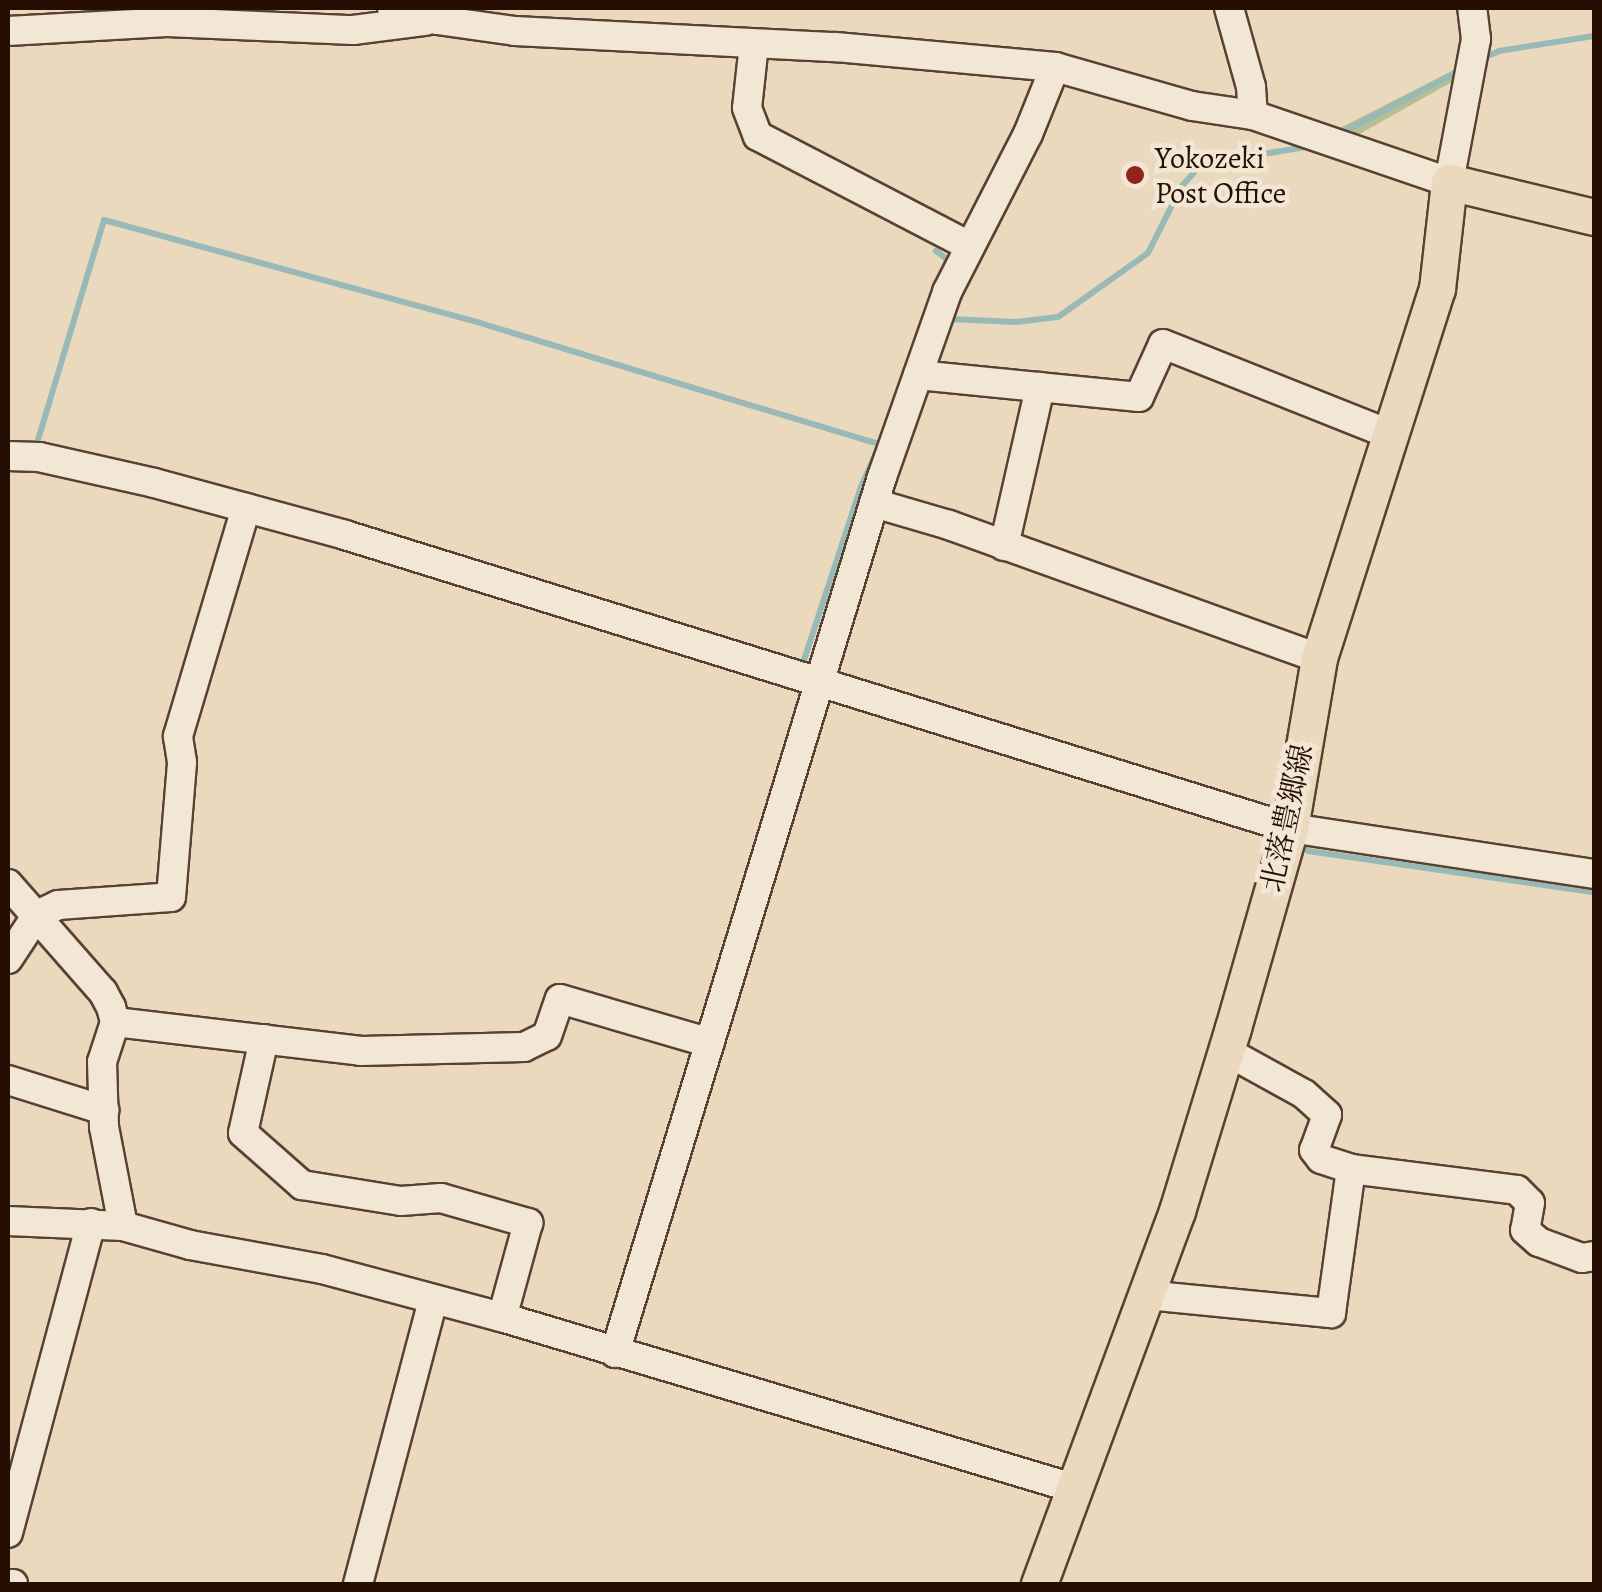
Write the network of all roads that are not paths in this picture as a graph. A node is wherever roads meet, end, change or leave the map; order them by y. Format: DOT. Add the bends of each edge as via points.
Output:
graph roads {
  1 [pos="392,8"];
  2 [pos="1229,8"];
  3 [pos="1472,8"];
  4 [pos="437,20"];
  5 [pos="8,31"];
  6 [pos="754,44"];
  7 [pos="1055,67"];
  8 [pos="1253,115"];
  9 [pos="1449,182"];
  10 [pos="1594,217"];
  11 [pos="968,245"];
  12 [pos="918,374"];
  13 [pos="1040,387"];
  14 [pos="1392,436"];
  15 [pos="8,456"];
  16 [pos="874,503"];
  17 [pos="246,508"];
  18 [pos="1004,546"];
  19 [pos="1319,658"];
  20 [pos="819,683"];
  21 [pos="1290,828"];
  22 [pos="1594,874"];
  23 [pos="8,884"];
  24 [pos="36,915"];
  25 [pos="8,959"];
  26 [pos="115,1022"];
  27 [pos="264,1040"];
  28 [pos="710,1043"];
  29 [pos="1226,1052"];
  30 [pos="8,1080"];
  31 [pos="104,1110"];
  32 [pos="1351,1169"];
  33 [pos="8,1221"];
  34 [pos="91,1223"];
  35 [pos="123,1226"];
  36 [pos="1594,1256"];
  37 [pos="1146,1295"];
  38 [pos="434,1300"];
  39 [pos="502,1318"];
  40 [pos="616,1353"];
  41 [pos="1073,1488"];
  42 [pos="8,1533"];
  43 [pos="358,1584"];
  44 [pos="1039,1584"];
  1 -- 4 [label="street"];
  2 -- 8 [label="street"];
  3 -- 9 [label="street" via="1476,40"];
  4 -- 5 [label="street" via="353,30 167,22"];
  4 -- 6 [label="street" via="515,32"];
  6 -- 7 [label="street"];
  6 -- 11 [label="street" via="747,108 758,136"];
  7 -- 8 [label="street" via="1192,106"];
  7 -- 11 [label="street" via="1028,134"];
  8 -- 9 [label="street"];
  9 -- 10 [label="main road"];
  9 -- 14 [label="main road, 北落豊郷線" via="1438,289"];
  11 -- 12 [label="street"];
  12 -- 13 [label="street"];
  12 -- 16 [label="street"];
  13 -- 14 [label="street" via="1139,397 1163,344"];
  13 -- 18 [label="street"];
  14 -- 19 [label="main road, 北落豊郷線"];
  15 -- 17 [label="street" via="39,457"];
  16 -- 18 [label="street"];
  16 -- 20 [label="street"];
  17 -- 20 [label="street"];
  17 -- 24 [label="street" via="178,736 182,762 171,897 58,906"];
  18 -- 19 [label="street"];
  19 -- 21 [label="main road, 北落豊郷線"];
  20 -- 21 [label="street"];
  20 -- 28 [label="street"];
  21 -- 22 [label="street"];
  21 -- 29 [label="main road, 北落豊郷線"];
  23 -- 24 [label="street"];
  24 -- 25 [label="street"];
  24 -- 26 [label="street" via="102,992"];
  26 -- 27 [label="street"];
  26 -- 31 [label="street" via="102,1062"];
  27 -- 28 [label="street" via="361,1051 524,1047 547,1036 560,999"];
  27 -- 39 [label="street" via="244,1133 302,1185 401,1201 441,1198 528,1223"];
  28 -- 40 [label="street"];
  29 -- 32 [label="street" via="1304,1094 1327,1115 1314,1150"];
  29 -- 37 [label="main road, 北落豊郷線"];
  30 -- 31 [label="street"];
  31 -- 35 [label="street"];
  32 -- 36 [label="street" via="1516,1190 1530,1204 1525,1230 1539,1242"];
  32 -- 37 [label="street" via="1331,1313"];
  33 -- 34 [label="street"];
  34 -- 35 [label="street"];
  34 -- 42 [label="street"];
  35 -- 38 [label="street"];
  37 -- 41 [label="main road, 北落豊郷線"];
  38 -- 39 [label="street"];
  38 -- 43 [label="street"];
  39 -- 40 [label="street"];
  40 -- 41 [label="street"];
  41 -- 44 [label="main road, 北落豊郷線"];
}
